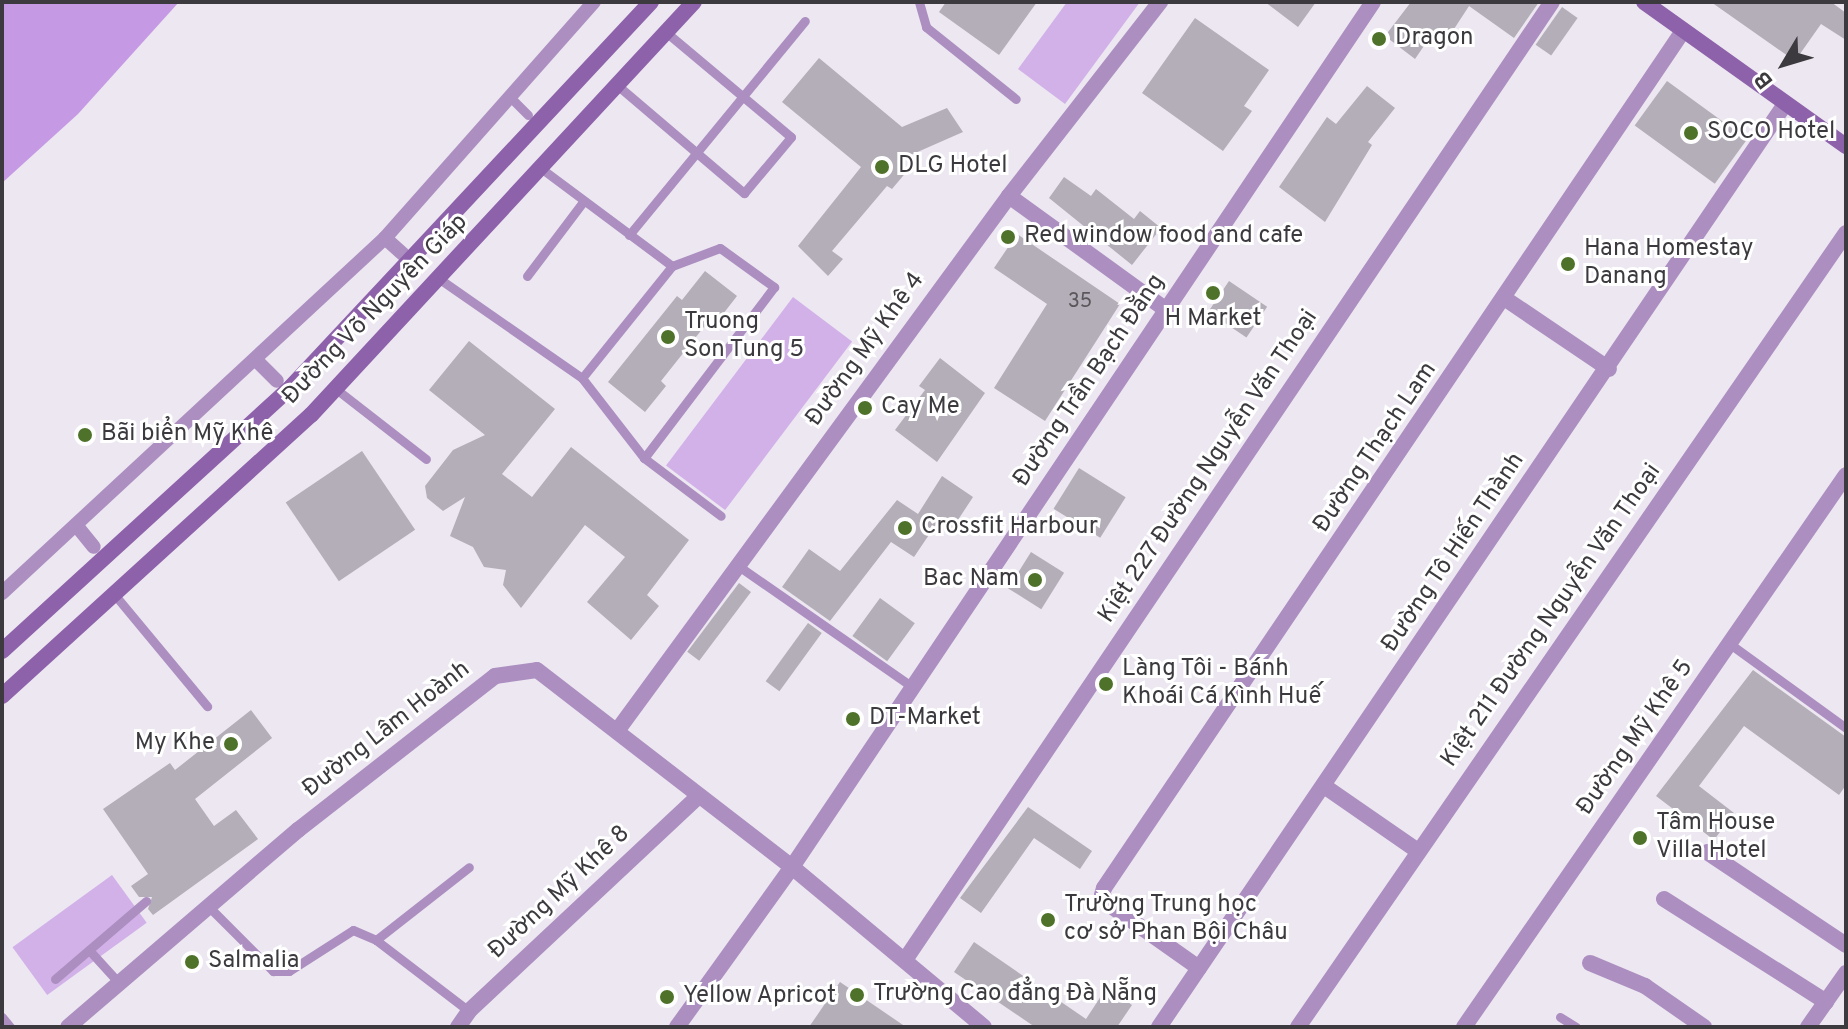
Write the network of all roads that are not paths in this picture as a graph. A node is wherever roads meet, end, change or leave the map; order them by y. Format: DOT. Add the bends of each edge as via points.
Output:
graph roads {
  1 [pos="594,2"];
  2 [pos="651,2"];
  3 [pos="694,2"];
  4 [pos="919,2"];
  5 [pos="1160,2"];
  6 [pos="1373,2"];
  7 [pos="1552,2"];
  8 [pos="1644,2"];
  9 [pos="805,21"];
  10 [pos="1683,31"];
  11 [pos="666,32"];
  12 [pos="617,85"];
  13 [pos="511,98"];
  14 [pos="742,98"];
  15 [pos="1016,99"];
  16 [pos="1785,104"];
  17 [pos="528,115"];
  18 [pos="1846,146"];
  19 [pos="697,153"];
  20 [pos="542,169"];
  21 [pos="1009,196"];
  22 [pos="583,202"];
  23 [pos="1846,233"];
  24 [pos="629,235"];
  25 [pos="385,238"];
  26 [pos="403,254"];
  27 [pos="672,266"];
  28 [pos="527,276"];
  29 [pos="441,280"];
  30 [pos="1507,300"];
  31 [pos="1168,311"];
  32 [pos="257,361"];
  33 [pos="1609,369"];
  34 [pos="582,378"];
  35 [pos="277,381"];
  36 [pos="336,389"];
  37 [pos="644,458"];
  38 [pos="426,459"];
  39 [pos="1846,475"];
  40 [pos="721,516"];
  41 [pos="76,525"];
  42 [pos="94,547"];
  43 [pos="736,565"];
  44 [pos="2,593"];
  45 [pos="114,594"];
  46 [pos="1730,644"];
  47 [pos="2,651"];
  48 [pos="911,686"];
  49 [pos="2,696"];
  50 [pos="207,706"];
  51 [pos="1846,728"];
  52 [pos="617,731"];
  53 [pos="1324,786"];
  54 [pos="698,797"];
  55 [pos="1418,851"];
  56 [pos="1707,852"];
  57 [pos="469,867"];
  58 [pos="792,867"];
  59 [pos="1664,899"];
  60 [pos="146,901"];
  61 [pos="209,907"];
  62 [pos="376,940"];
  63 [pos="1846,945"];
  64 [pos="89,950"];
  65 [pos="905,960"];
  66 [pos="1590,963"];
  67 [pos="1199,968"];
  68 [pos="1846,973"];
  69 [pos="55,979"];
  70 [pos="119,983"];
  71 [pos="1826,1002"];
  72 [pos="469,1011"];
  73 [pos="2,1017"];
  74 [pos="1560,1017"];
  75 [pos="10,1027"];
  76 [pos="68,1027"];
  77 [pos="458,1027"];
  78 [pos="677,1027"];
  79 [pos="984,1027"];
  80 [pos="1159,1027"];
  81 [pos="1298,1027"];
  82 [pos="1464,1027"];
  83 [pos="1576,1027"];
  84 [pos="1704,1027"];
  85 [pos="1808,1027"];
  1 -- 13 [label="street"];
  2 -- 47 [label="main road, Đường Võ Nguyên Giáp" via="291,387"];
  3 -- 11 [label="main road, Đường Võ Nguyên Giáp"];
  4 -- 15 [label="lane" via="926,27"];
  5 -- 21 [label="street, Đường Mỹ Khê 4"];
  6 -- 31 [label="street, Đường Trần Bạch Đằng"];
  7 -- 65 [label="street, Kiệt 227 Đường Nguyễn Văn Thoại"];
  8 -- 10 [label="main road"];
  9 -- 14 [label="lane"];
  10 -- 16 [label="main road"];
  10 -- 30 [label="street, Đường Thạch Lam"];
  11 -- 12 [label="main road, Đường Võ Nguyên Giáp"];
  11 -- 14 [label="lane"];
  12 -- 19 [label="lane"];
  12 -- 20 [label="main road, Đường Võ Nguyên Giáp"];
  13 -- 17 [label="lane"];
  13 -- 25 [label="street"];
  14 -- 19 [label="lane"];
  14 -- 19 [label="lane" via="791,137 744,193"];
  16 -- 18 [label="main road"];
  16 -- 33 [label="street, Đường Tô Hiến Thành"];
  19 -- 24 [label="lane"];
  20 -- 22 [label="lane"];
  20 -- 29 [label="main road, Đường Võ Nguyên Giáp"];
  21 -- 31 [label="street"];
  21 -- 43 [label="street, Đường Mỹ Khê 4"];
  22 -- 24 [label="lane"];
  22 -- 28 [label="lane"];
  23 -- 55 [label="street, Kiệt 211 Đường Nguyễn Văn Thoại"];
  24 -- 27 [label="lane"];
  25 -- 26 [label="street"];
  25 -- 32 [label="street"];
  27 -- 34 [label="lane"];
  27 -- 37 [label="lane" via="720,248 774,287"];
  29 -- 34 [label="lane"];
  29 -- 36 [label="main road, Đường Võ Nguyên Giáp"];
  30 -- 33 [label="street"];
  30 -- 67 [label="street, Đường Thạch Lam" via="1104,888 1102,895 1111,906"];
  31 -- 48 [label="street, Đường Trần Bạch Đằng"];
  32 -- 35 [label="street"];
  32 -- 41 [label="street"];
  33 -- 53 [label="street, Đường Tô Hiến Thành"];
  34 -- 37 [label="lane"];
  36 -- 38 [label="lane"];
  36 -- 45 [label="main road, Đường Võ Nguyên Giáp"];
  37 -- 40 [label="lane"];
  39 -- 46 [label="street, Đường Mỹ Khê 5"];
  41 -- 42 [label="street"];
  41 -- 44 [label="street"];
  43 -- 48 [label="lane"];
  43 -- 52 [label="street, Đường Mỹ Khê 4"];
  45 -- 49 [label="main road, Đường Võ Nguyên Giáp"];
  45 -- 50 [label="lane"];
  46 -- 51 [label="lane"];
  46 -- 82 [label="street, Đường Mỹ Khê 5"];
  48 -- 58 [label="street, Đường Trần Bạch Đằng"];
  52 -- 54 [label="street, Đường Lâm Hoành"];
  52 -- 61 [label="street, Đường Lâm Hoành" via="537,670 495,676"];
  53 -- 55 [label="street"];
  53 -- 67 [label="street, Đường Tô Hiến Thành"];
  54 -- 58 [label="street, Đường Lâm Hoành"];
  54 -- 72 [label="street, Đường Mỹ Khê 8"];
  55 -- 81 [label="street, Kiệt 211 Đường Nguyễn Văn Thoại"];
  56 -- 63 [label="street"];
  57 -- 62 [label="lane"];
  58 -- 65 [label="street, Đường Lâm Hoành"];
  58 -- 78 [label="street, Đường Trần Bạch Đằng"];
  59 -- 71 [label="street"];
  60 -- 64 [label="lane"];
  61 -- 62 [label="lane" via="273,971 281,972 353,930"];
  61 -- 70 [label="street, Đường Lâm Hoành"];
  62 -- 72 [label="lane"];
  64 -- 69 [label="lane"];
  64 -- 70 [label="lane"];
  65 -- 79 [label="street, Đường Lâm Hoành"];
  66 -- 84 [label="street" via="1645,986"];
  67 -- 80 [label="street, Đường Tô Hiến Thành"];
  68 -- 71 [label="street"];
  70 -- 76 [label="street, Đường Lâm Hoành"];
  71 -- 85 [label="street"];
  72 -- 77 [label="street, Đường Mỹ Khê 8"];
  73 -- 75 [label="lane"];
  74 -- 83 [label="lane"];
}
